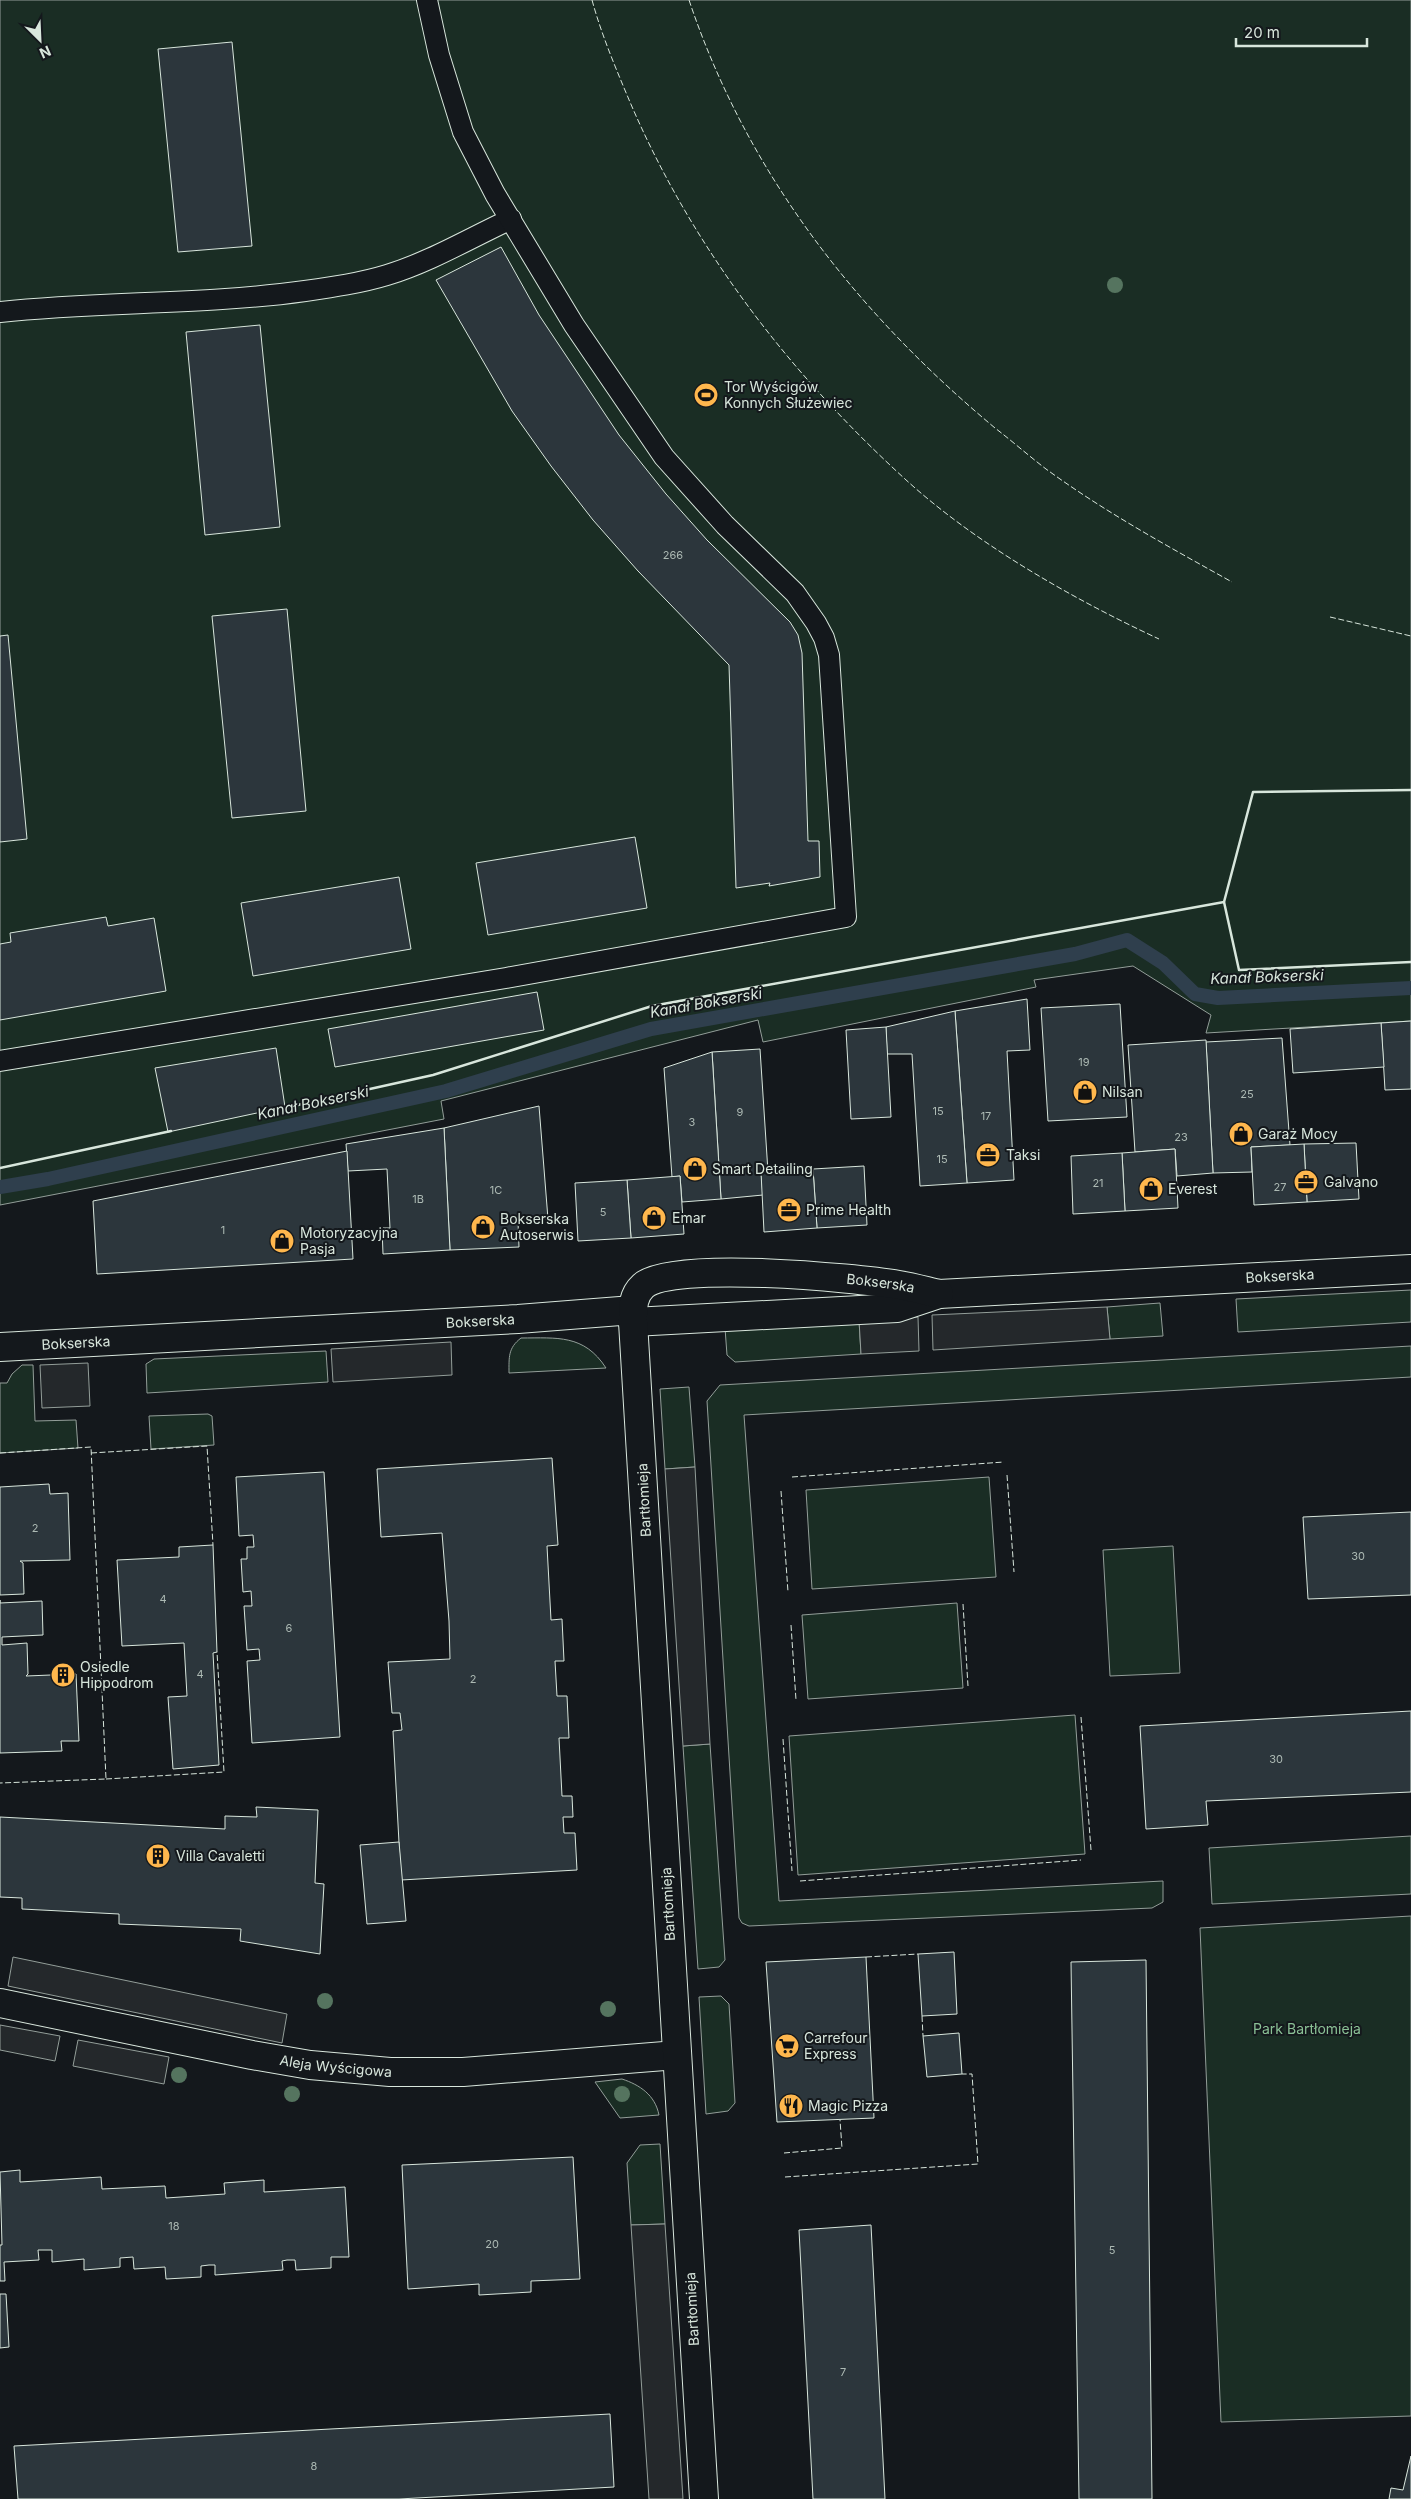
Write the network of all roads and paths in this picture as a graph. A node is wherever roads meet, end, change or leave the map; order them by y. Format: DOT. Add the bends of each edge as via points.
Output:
graph roads {
  1 [pos="426,0"];
  2 [pos="511,218"];
  3 [pos="0,312"];
  4 [pos="0,1061"];
  5 [pos="1411,1269"];
  6 [pos="940,1294"];
  7 [pos="633,1316"];
  8 [pos="0,1347"];
  9 [pos="0,2002"];
  10 [pos="677,2055"];
  11 [pos="704,2499"];
  1 -- 2 [label="lane" via="438,55 463,132"];
  2 -- 3 [label="lane" via="387,275 342,286 196,302 143,302"];
  2 -- 4 [label="lane" via="574,325 664,457 725,525 794,593 824,638 829,655 846,918 496,980"];
  5 -- 6 [label="street, Bokserska"];
  6 -- 7 [label="street, Bokserska" via="897,1308"];
  6 -- 7 [label="street, Bokserska" via="858,1279 738,1273 669,1276 644,1285 636,1293"];
  7 -- 8 [label="street, Bokserska" via="508,1319"];
  7 -- 10 [label="street, Bartłomieja"];
  9 -- 10 [label="street, Aleja Wyścigowa" via="252,2055 310,2065 390,2072 463,2072"];
  10 -- 11 [label="street, Bartłomieja"];
}
